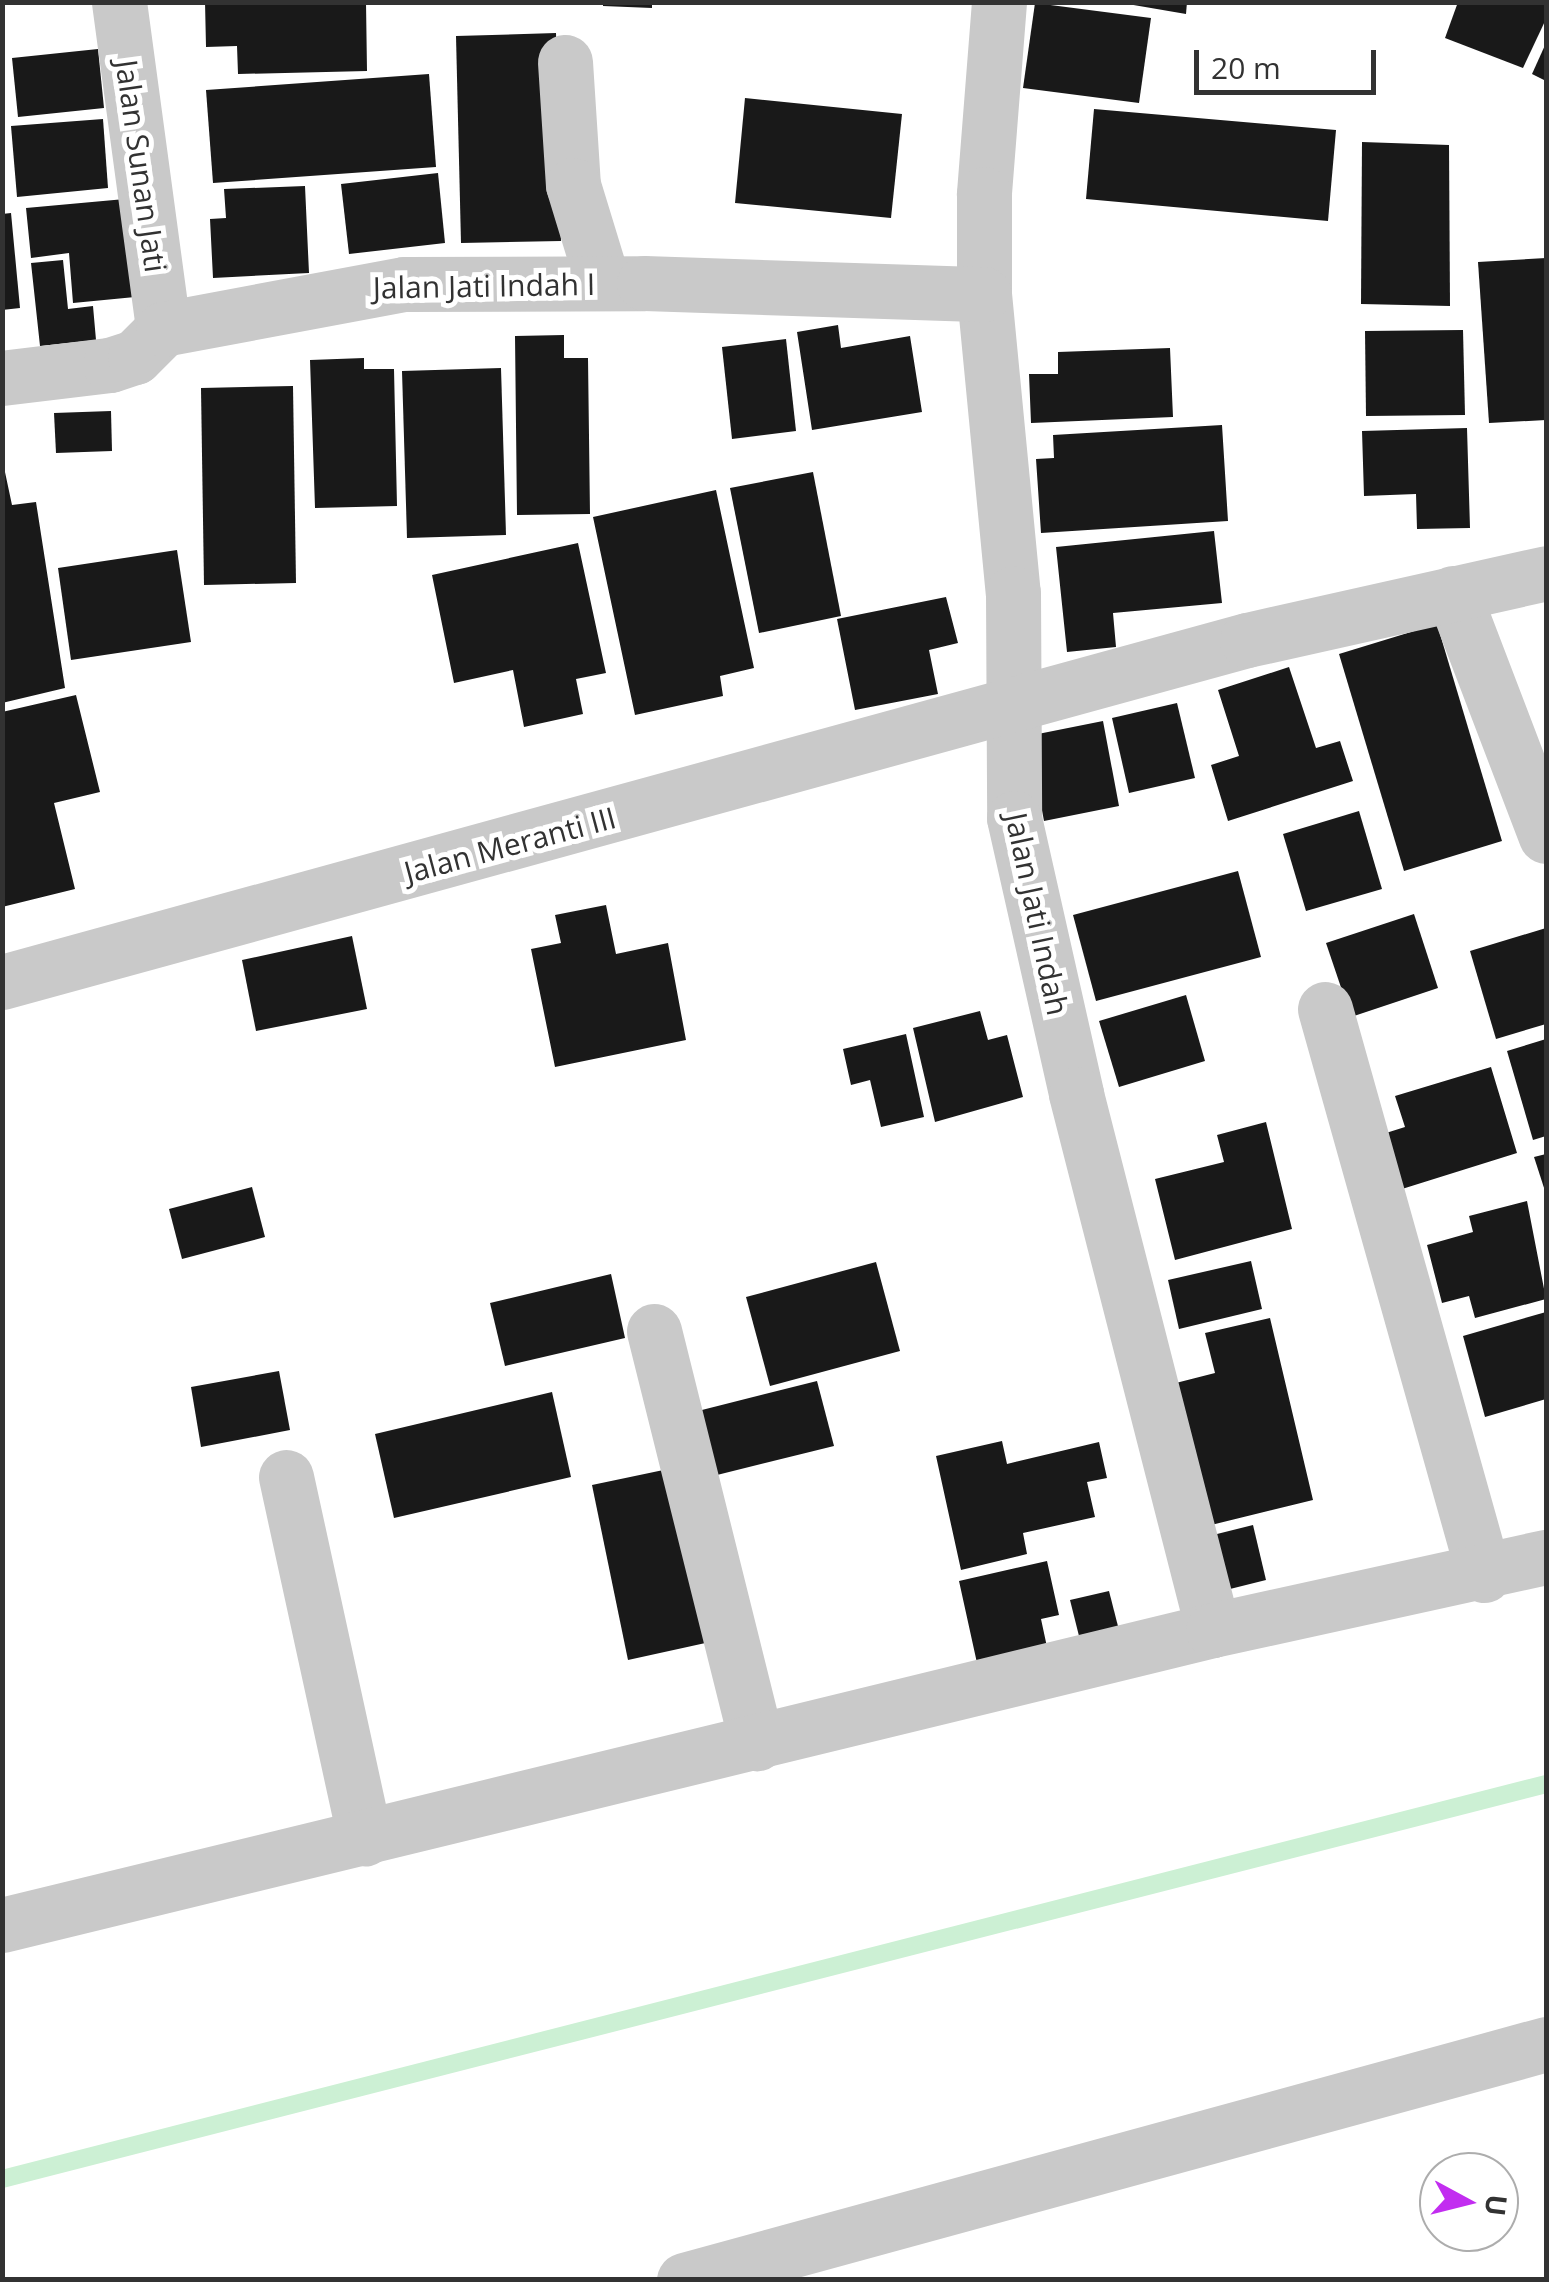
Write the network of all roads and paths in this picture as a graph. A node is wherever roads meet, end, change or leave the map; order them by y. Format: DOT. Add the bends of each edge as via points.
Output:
graph roads {
  1 [pos="119,2"];
  2 [pos="999,2"];
  3 [pos="565,62"];
  4 [pos="603,283"];
  5 [pos="984,294"];
  6 [pos="164,329"];
  7 [pos="2,378"];
  8 [pos="1546,573"];
  9 [pos="1453,593"];
  10 [pos="1017,708"];
  11 [pos="1546,836"];
  12 [pos="2,982"];
  13 [pos="1324,1009"];
  14 [pos="654,1331"];
  15 [pos="286,1478"];
  16 [pos="1546,1557"];
  17 [pos="1484,1576"];
  18 [pos="1212,1630"];
  19 [pos="757,1743"];
  20 [pos="365,1838"];
  21 [pos="2,1926"];
  22 [pos="1546,2044"];
  23 [pos="684,2280"];
  1 -- 6 [label="street, Jalan Sunan Jati"];
  2 -- 5 [label="street, Jalan Jati Indah" via="984,194"];
  3 -- 4 [label="street" via="573,185"];
  4 -- 5 [label="street, Jalan Jati Indah I"];
  4 -- 6 [label="street, Jalan Jati Indah I" via="404,284"];
  5 -- 10 [label="street, Jalan Jati Indah" via="1013,594"];
  6 -- 7 [label="street, Jalan Jati Indah I" via="122,361"];
  8 -- 9 [label="street, Jalan Meranti III"];
  9 -- 10 [label="street, Jalan Meranti III" via="1247,640"];
  9 -- 11 [label="street"];
  10 -- 12 [label="street, Jalan Meranti III"];
  10 -- 18 [label="street, Jalan Jati Indah" via="1014,818 1076,1094"];
  13 -- 17 [label="street"];
  14 -- 19 [label="street"];
  15 -- 20 [label="street"];
  16 -- 17 [label="street"];
  17 -- 18 [label="street"];
  18 -- 19 [label="street"];
  19 -- 20 [label="street"];
  20 -- 21 [label="street"];
  22 -- 23 [label="street"];
}
